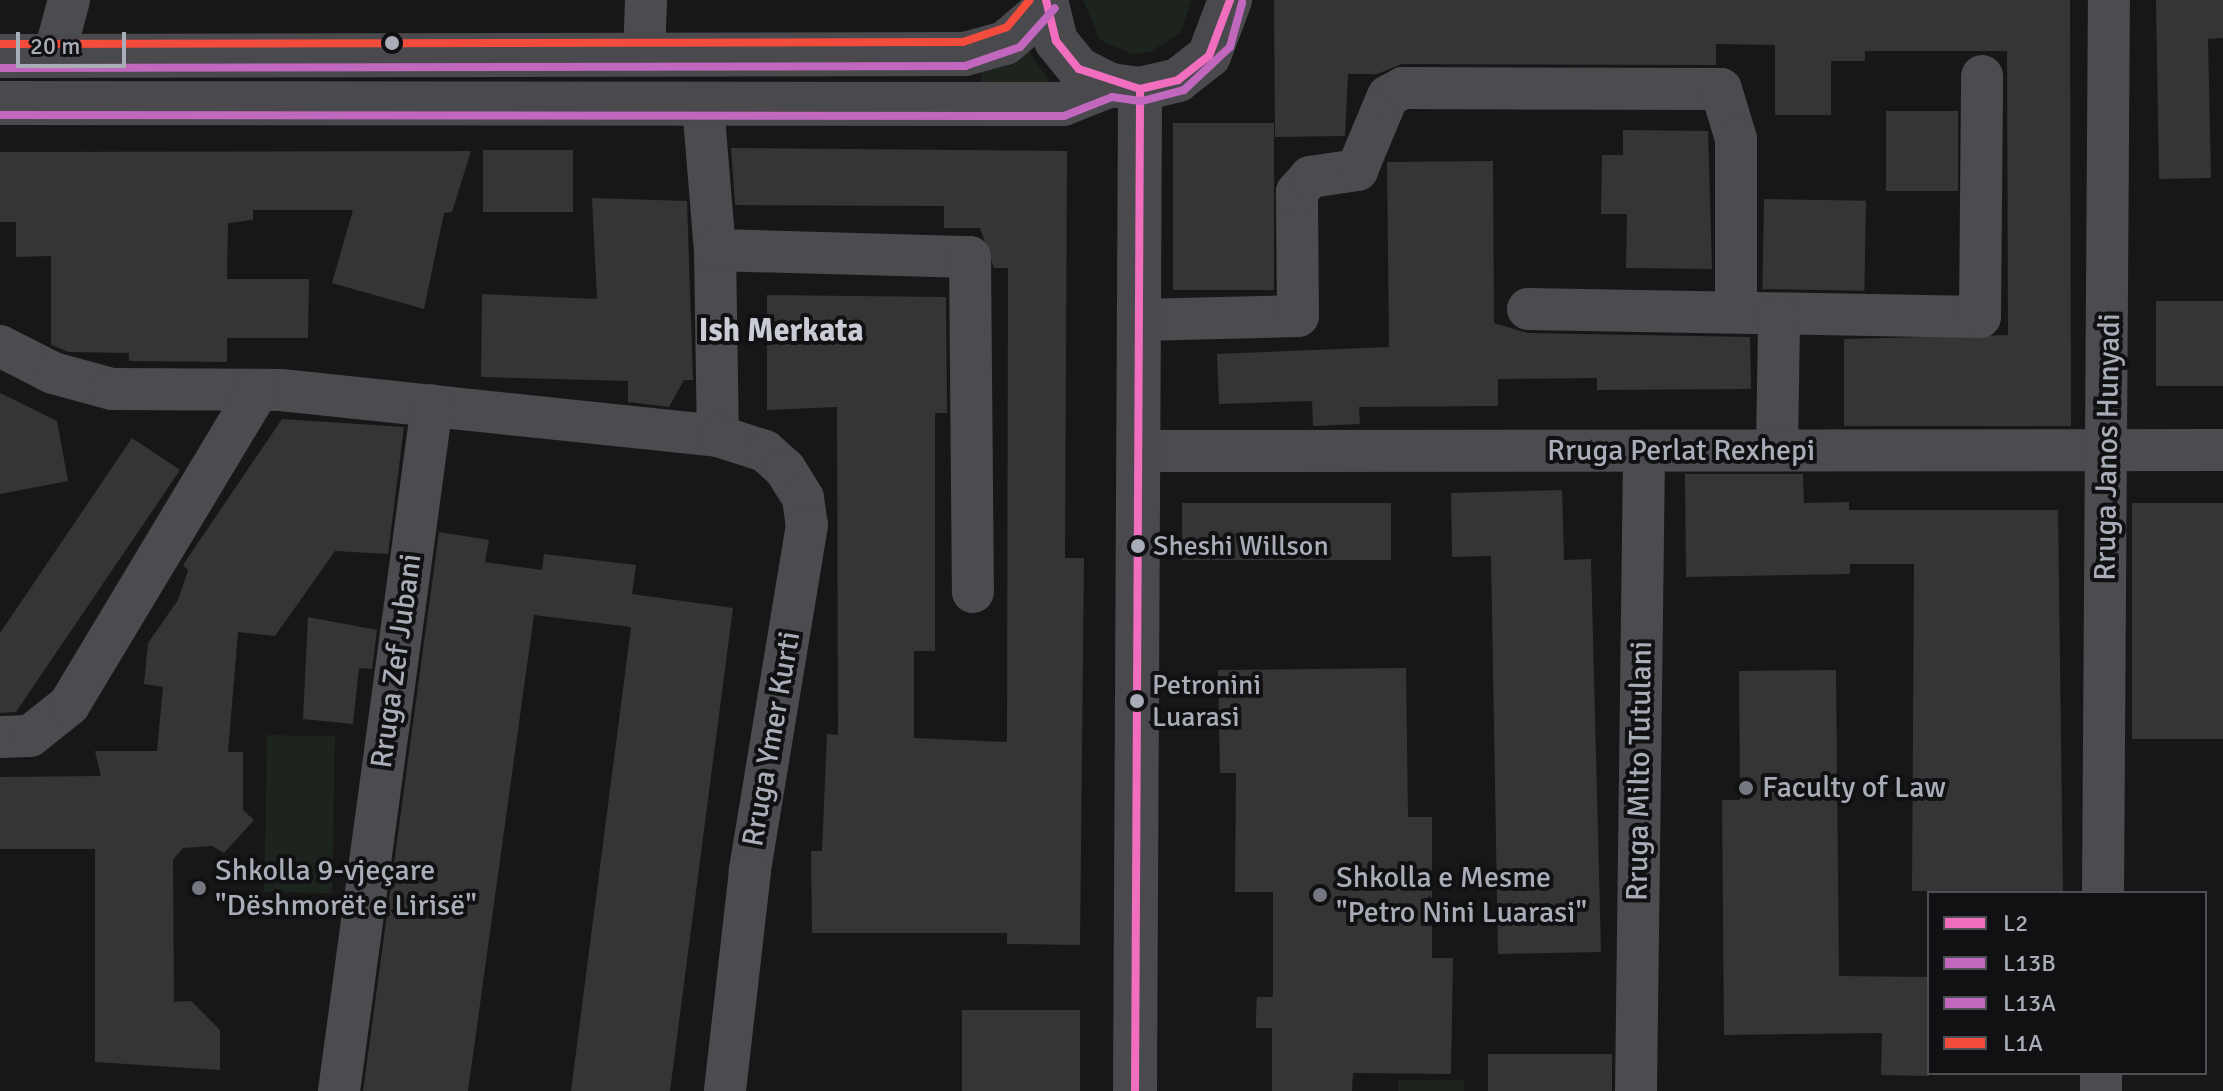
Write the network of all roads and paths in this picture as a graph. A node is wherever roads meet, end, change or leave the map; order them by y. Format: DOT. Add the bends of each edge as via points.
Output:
graph roads {
  1 [pos="69,0"];
  2 [pos="646,0"];
  3 [pos="1230,0"];
  4 [pos="2109,0"];
  5 [pos="1046,4"];
  6 [pos="644,55"];
  7 [pos="0,56"];
  8 [pos="54,56"];
  9 [pos="1982,76"];
  10 [pos="1125,87"];
  11 [pos="0,103"];
  12 [pos="703,105"];
  13 [pos="715,250"];
  14 [pos="1528,309"];
  15 [pos="1736,310"];
  16 [pos="1779,315"];
  17 [pos="1139,320"];
  18 [pos="0,346"];
  19 [pos="258,390"];
  20 [pos="432,405"];
  21 [pos="718,436"];
  22 [pos="1777,449"];
  23 [pos="2223,450"];
  24 [pos="1138,451"];
  25 [pos="1644,451"];
  26 [pos="2108,451"];
  27 [pos="973,592"];
  28 [pos="0,737"];
  29 [pos="2103,891"];
  30 [pos="339,1091"];
  31 [pos="725,1091"];
  32 [pos="1135,1091"];
  33 [pos="1636,1091"];
  1 -- 8 [label="street"];
  2 -- 6 [label="street"];
  3 -- 10 [label="main road" via="1209,56 1178,80"];
  4 -- 26 [label="street, Rruga Janos Hunyadi"];
  5 -- 6 [label="main road" via="1014,37 978,53"];
  5 -- 10 [label="main road" via="1056,41 1079,69"];
  6 -- 8 [label="main road"];
  7 -- 8 [label="main road"];
  9 -- 16 [label="street" via="1980,317"];
  10 -- 12 [label="main road" via="1063,104"];
  10 -- 17 [label="main road"];
  11 -- 12 [label="main road"];
  12 -- 13 [label="street"];
  13 -- 21 [label="street"];
  13 -- 27 [label="street" via="970,257"];
  14 -- 15 [label="street"];
  15 -- 16 [label="street"];
  15 -- 17 [label="street" via="1736,139 1721,89 1403,88 1388,96 1357,170 1310,177 1297,192 1298,316"];
  16 -- 22 [label="street"];
  17 -- 24 [label="main road"];
  18 -- 19 [label="street" via="53,373 112,389"];
  19 -- 20 [label="street"];
  19 -- 28 [label="street" via="69,705 30,736"];
  20 -- 21 [label="street, Rruga Ymer Kurti"];
  20 -- 30 [label="street, Rruga Zef Jubani"];
  21 -- 31 [label="street, Rruga Ymer Kurti" via="765,451 785,469 803,498 807,525 750,871"];
  22 -- 25 [label="street, Rruga Perlat Rexhepi"];
  22 -- 26 [label="street, Rruga Perlat Rexhepi"];
  23 -- 26 [label="street, Rruga Perlat Rexhepi"];
  24 -- 25 [label="street, Rruga Perlat Rexhepi"];
  24 -- 32 [label="main road"];
  25 -- 33 [label="street, Rruga Milto Tutulani"];
  26 -- 29 [label="street, Rruga Janos Hunyadi"];
}
